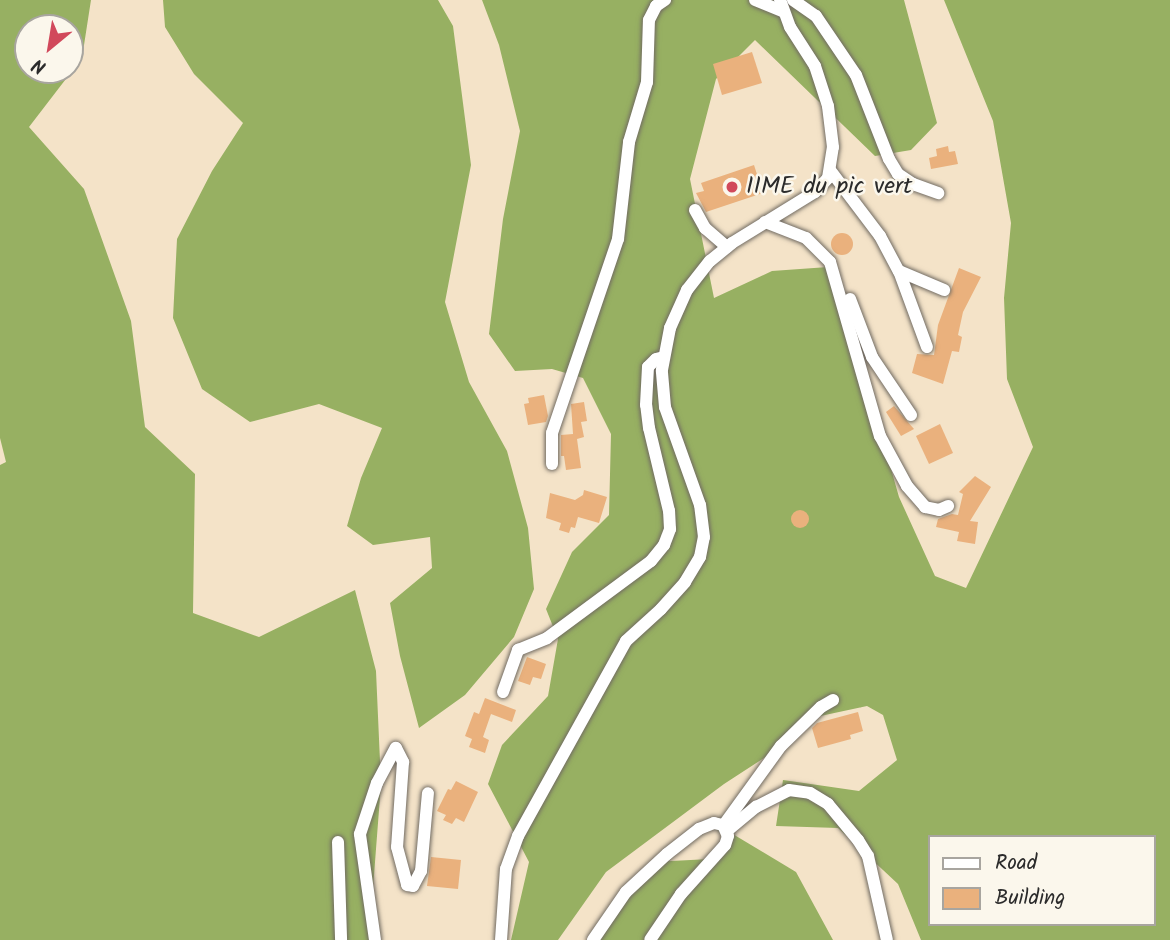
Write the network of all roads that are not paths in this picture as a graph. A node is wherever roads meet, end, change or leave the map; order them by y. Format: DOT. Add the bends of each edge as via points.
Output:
graph roads {
  1 [pos="665,0"];
  2 [pos="755,0"];
  3 [pos="793,0"];
  4 [pos="781,5"];
  5 [pos="830,170"];
  6 [pos="938,194"];
  7 [pos="695,210"];
  8 [pos="783,212"];
  9 [pos="765,222"];
  10 [pos="806,238"];
  11 [pos="727,247"];
  12 [pos="830,262"];
  13 [pos="899,271"];
  14 [pos="944,290"];
  15 [pos="928,347"];
  16 [pos="664,357"];
  17 [pos="911,415"];
  18 [pos="552,464"];
  19 [pos="948,506"];
  20 [pos="503,692"];
  21 [pos="833,700"];
  22 [pos="428,793"];
  23 [pos="725,828"];
  24 [pos="338,842"];
  25 [pos="341,940"];
  26 [pos="375,940"];
  27 [pos="501,940"];
  28 [pos="593,940"];
  29 [pos="650,940"];
  30 [pos="887,940"];
  1 -- 18 [label="street" via="649,20 647,82 629,142 618,239 552,433"];
  2 -- 4 [label="street"];
  3 -- 6 [label="street" via="816,16 856,75 898,174"];
  4 -- 5 [label="street" via="815,66 828,106 833,146"];
  5 -- 8 [label="street" via="815,192"];
  5 -- 13 [label="street" via="880,236"];
  7 -- 11 [label="street" via="705,228"];
  8 -- 9 [label="street"];
  8 -- 10 [label="street"];
  9 -- 10 [label="street"];
  9 -- 11 [label="street"];
  10 -- 12 [label="street"];
  11 -- 16 [label="street" via="687,290 670,328"];
  12 -- 17 [label="street" via="872,357"];
  12 -- 19 [label="street" via="880,436 907,486 925,507 939,510"];
  13 -- 14 [label="street"];
  13 -- 15 [label="street"];
  16 -- 20 [label="street" via="648,367 646,405 669,511 670,529 664,545 651,561 547,638 517,650"];
  16 -- 27 [label="street" via="665,407 699,505 704,537 700,557 661,610 626,641 518,836 506,869"];
  21 -- 23 [label="street" via="780,746"];
  22 -- 26 [label="street" via="421,871 413,886 407,886 397,847 403,762 396,748 377,783 360,834"];
  23 -- 28 [label="street" via="714,824 699,829 667,854 626,892"];
  23 -- 29 [label="street" via="725,845 681,894"];
  23 -- 30 [label="street" via="789,790 810,793 828,804 868,856"];
  24 -- 25 [label="street"];
}
